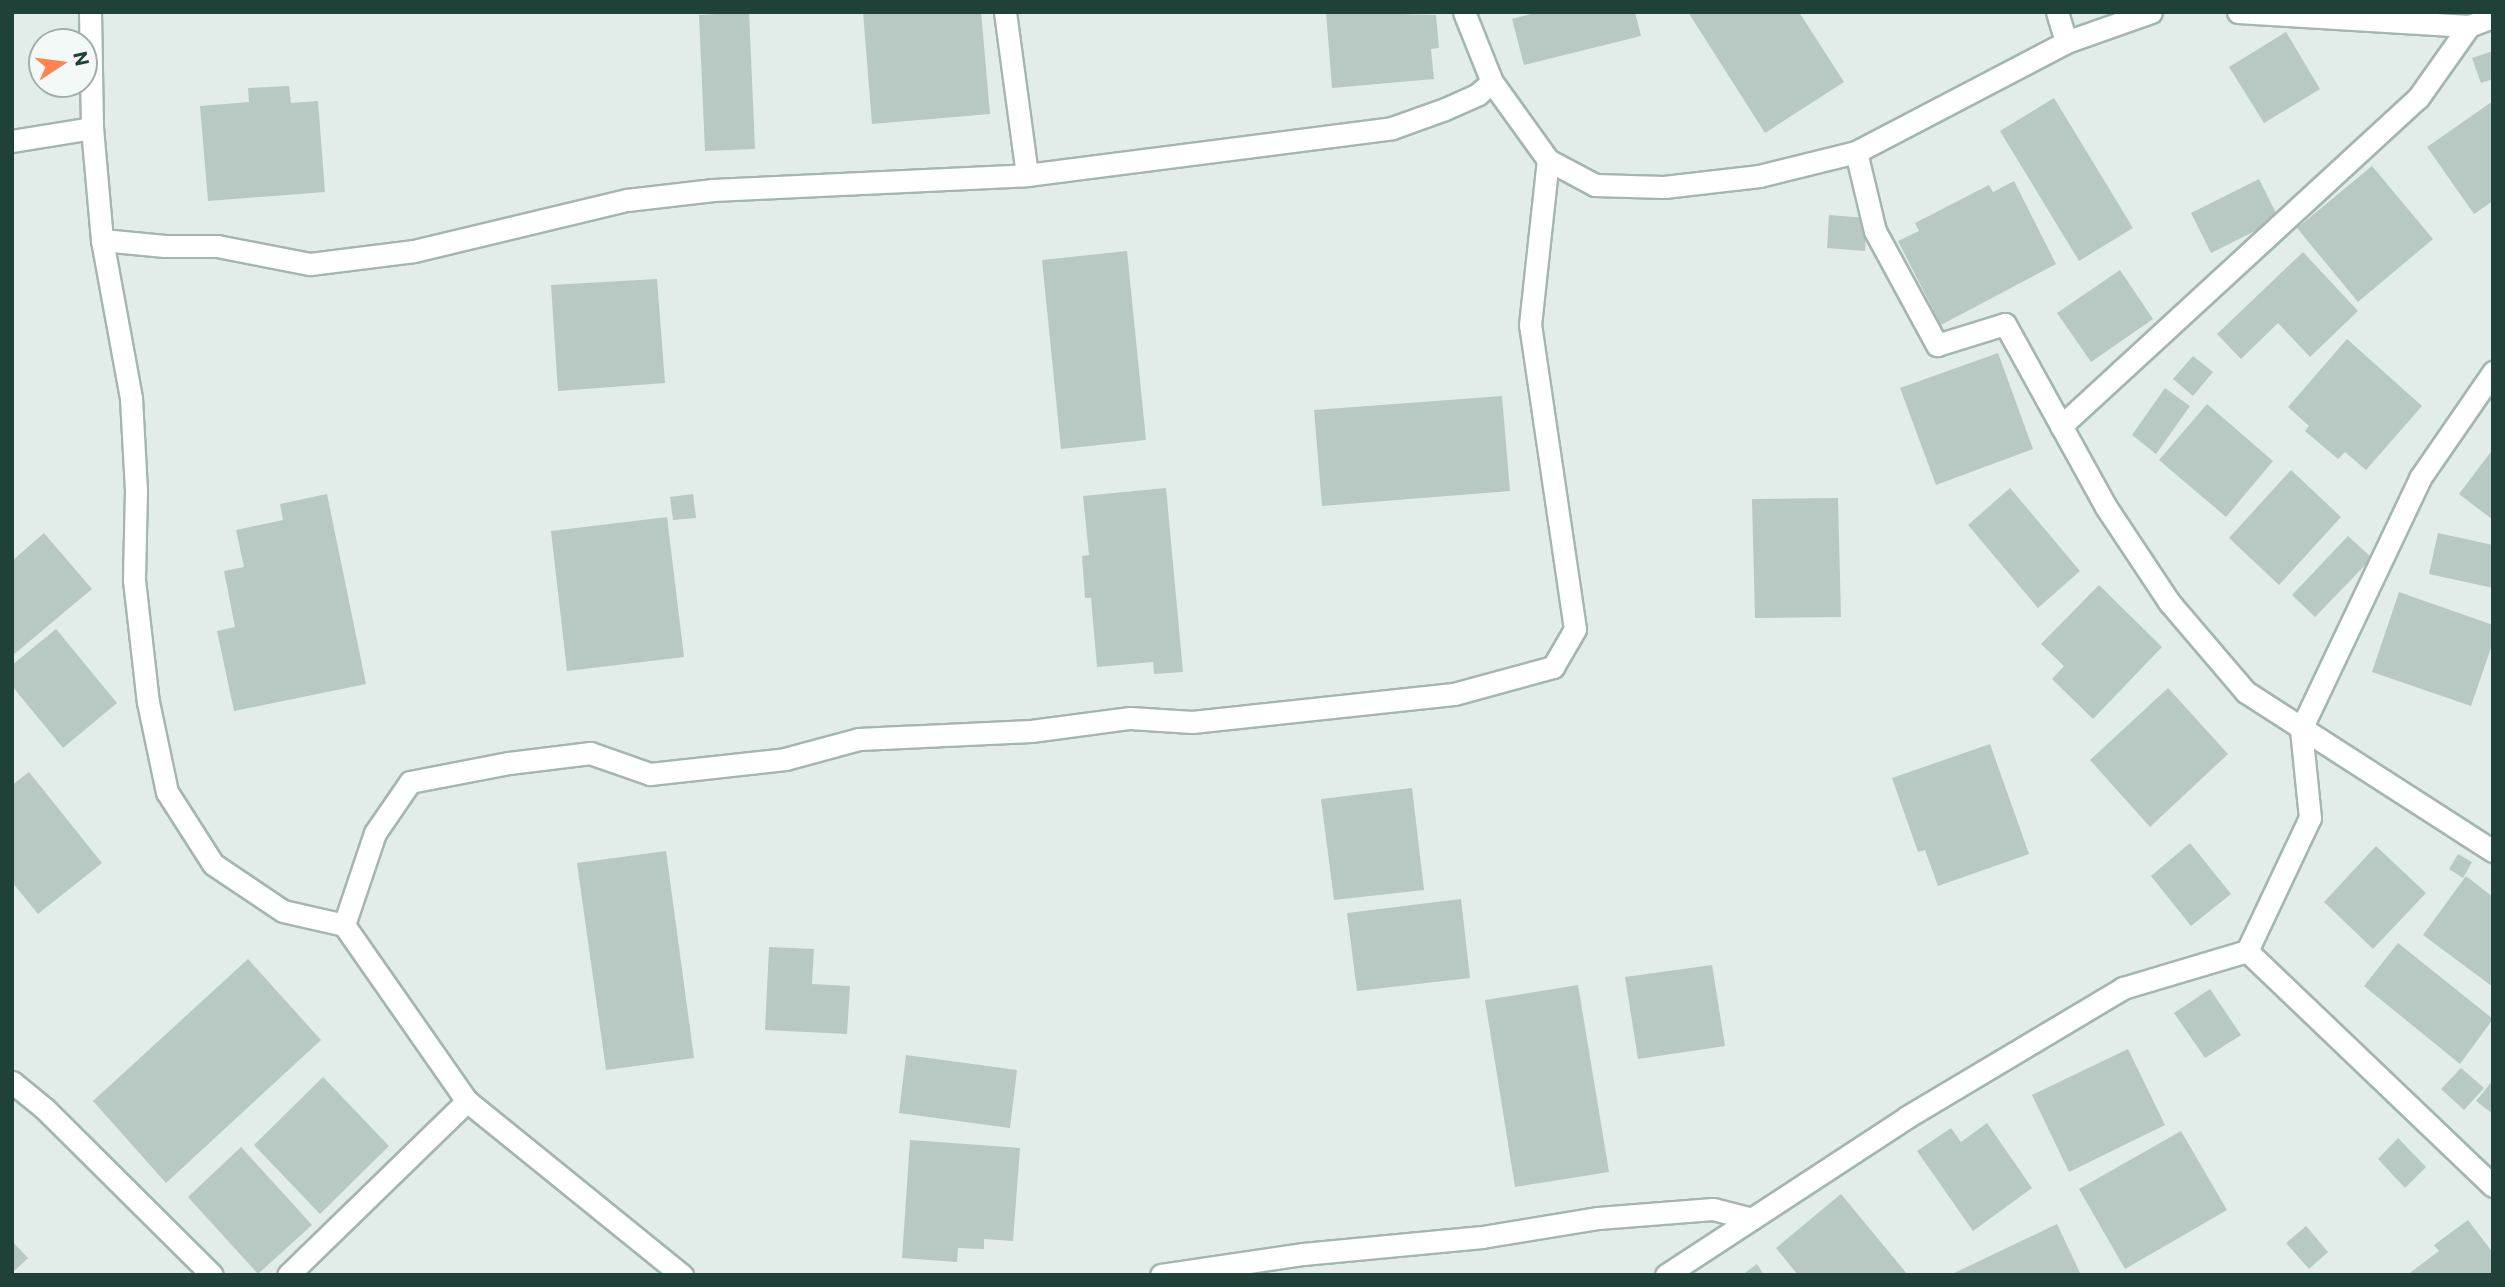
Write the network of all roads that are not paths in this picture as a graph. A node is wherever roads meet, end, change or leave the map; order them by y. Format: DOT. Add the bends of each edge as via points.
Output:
graph roads {
  1 [pos="90,12"];
  2 [pos="1005,12"];
  3 [pos="1464,12"];
  4 [pos="2057,12"];
  5 [pos="2151,12"];
  6 [pos="2238,12"];
  7 [pos="2493,17"];
  8 [pos="2469,26"];
  9 [pos="2066,42"];
  10 [pos="1493,82"];
  11 [pos="92,128"];
  12 [pos="12,141"];
  13 [pos="1856,152"];
  14 [pos="1548,160"];
  15 [pos="1027,175"];
  16 [pos="102,240"];
  17 [pos="2493,372"];
  18 [pos="2061,426"];
  19 [pos="2301,729"];
  20 [pos="2493,851"];
  21 [pos="344,925"];
  22 [pos="2247,951"];
  23 [pos="12,1082"];
  24 [pos="467,1101"];
  25 [pos="2493,1186"];
  26 [pos="1752,1219"];
  27 [pos="212,1275"];
  28 [pos="288,1275"];
  29 [pos="682,1275"];
  30 [pos="1161,1275"];
  31 [pos="1666,1275"];
  1 -- 11 [label="street"];
  2 -- 15 [label="street"];
  3 -- 10 [label="street"];
  4 -- 9 [label="street"];
  5 -- 9 [label="street"];
  6 -- 8 [label="street"];
  7 -- 8 [label="street"];
  8 -- 18 [label="street" via="2418,98"];
  9 -- 13 [label="street"];
  10 -- 14 [label="street"];
  10 -- 15 [label="street" via="1446,109 1392,128"];
  11 -- 12 [label="street"];
  11 -- 16 [label="street"];
  13 -- 14 [label="street" via="1759,176 1664,187 1595,185"];
  13 -- 18 [label="street" via="1874,231 1937,345 2005,324"];
  14 -- 21 [label="street" via="1531,325 1575,629 1553,667 1454,694 1192,722 1130,718 1031,731 859,739 785,760 650,774 590,753 410,782 375,833"];
  15 -- 16 [label="street" via="713,190 627,200 414,251 310,264 216,246"];
  16 -- 21 [label="street" via="131,398 134,580 148,702 167,792 213,864 284,911"];
  17 -- 19 [label="street" via="2420,478"];
  18 -- 19 [label="street" via="2106,507 2169,602 2246,692"];
  19 -- 20 [label="street"];
  19 -- 22 [label="street" via="2310,818"];
  21 -- 24 [label="street"];
  22 -- 25 [label="street"];
  22 -- 26 [label="street" via="2123,988 1908,1117"];
  23 -- 27 [label="street"];
  24 -- 28 [label="street"];
  24 -- 29 [label="street"];
  26 -- 30 [label="street" via="1713,1209 1598,1218 1482,1237 1303,1254"];
  26 -- 31 [label="street"];
}
